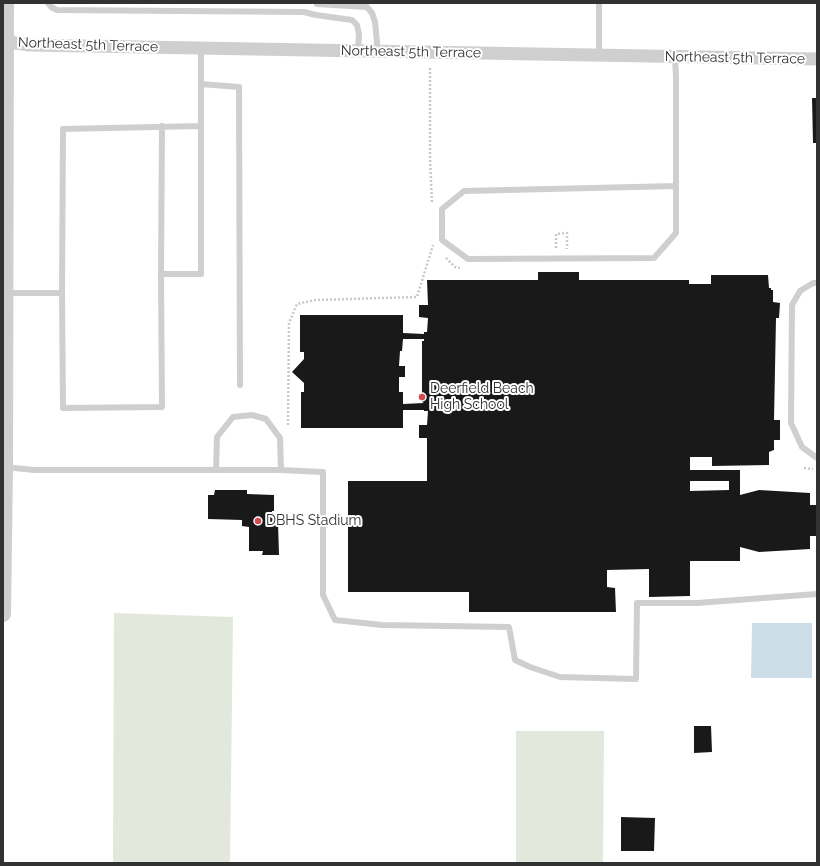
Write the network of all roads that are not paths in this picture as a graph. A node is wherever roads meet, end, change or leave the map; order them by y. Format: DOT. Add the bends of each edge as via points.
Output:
graph roads {
  1 [pos="6,3"];
  2 [pos="48,3"];
  3 [pos="317,3"];
  4 [pos="600,3"];
  5 [pos="316,16"];
  6 [pos="5,41"];
  7 [pos="201,48"];
  8 [pos="358,52"];
  9 [pos="378,52"];
  10 [pos="599,55"];
  11 [pos="676,56"];
  12 [pos="817,59"];
  13 [pos="201,84"];
  14 [pos="162,126"];
  15 [pos="201,126"];
  16 [pos="676,186"];
  17 [pos="161,274"];
  18 [pos="817,282"];
  19 [pos="5,293"];
  20 [pos="62,293"];
  21 [pos="240,385"];
  22 [pos="817,458"];
  23 [pos="4,468"];
  24 [pos="216,470"];
  25 [pos="281,470"];
  26 [pos="817,594"];
  27 [pos="3,614"];
  1 -- 6 [label="street"];
  2 -- 5 [label="lane" via="57,10 304,12"];
  3 -- 5 [label="lane"];
  3 -- 9 [label="lane" via="367,7 375,22"];
  4 -- 10 [label="lane"];
  5 -- 8 [label="lane" via="352,20 360,34"];
  6 -- 7 [label="street, Northeast 5th Terrace" via="29,45"];
  6 -- 19 [label="street"];
  7 -- 8 [label="street, Northeast 5th Terrace"];
  7 -- 13 [label="lane"];
  8 -- 9 [label="street, Northeast 5th Terrace"];
  9 -- 10 [label="street, Northeast 5th Terrace"];
  10 -- 11 [label="street, Northeast 5th Terrace"];
  11 -- 12 [label="street, Northeast 5th Terrace"];
  11 -- 16 [label="lane"];
  13 -- 15 [label="lane"];
  13 -- 21 [label="lane" via="238,87"];
  14 -- 15 [label="lane"];
  14 -- 17 [label="lane"];
  14 -- 20 [label="lane" via="63,129"];
  15 -- 17 [label="lane" via="201,274"];
  16 -- 16 [label="lane" via="676,232 654,258 468,259 442,240 442,209 464,191"];
  17 -- 20 [label="lane" via="162,407 63,408"];
  18 -- 22 [label="lane" via="800,291 792,305 792,424 802,447"];
  19 -- 20 [label="lane"];
  19 -- 23 [label="street"];
  23 -- 24 [label="lane"];
  23 -- 27 [label="street"];
  24 -- 25 [label="lane"];
  24 -- 25 [label="lane" via="217,436 232,417 252,415 266,419 280,438"];
  25 -- 26 [label="lane" via="323,472 323,595 335,620 382,625 509,627 515,660 560,677 636,679 637,603 697,603"];
}
